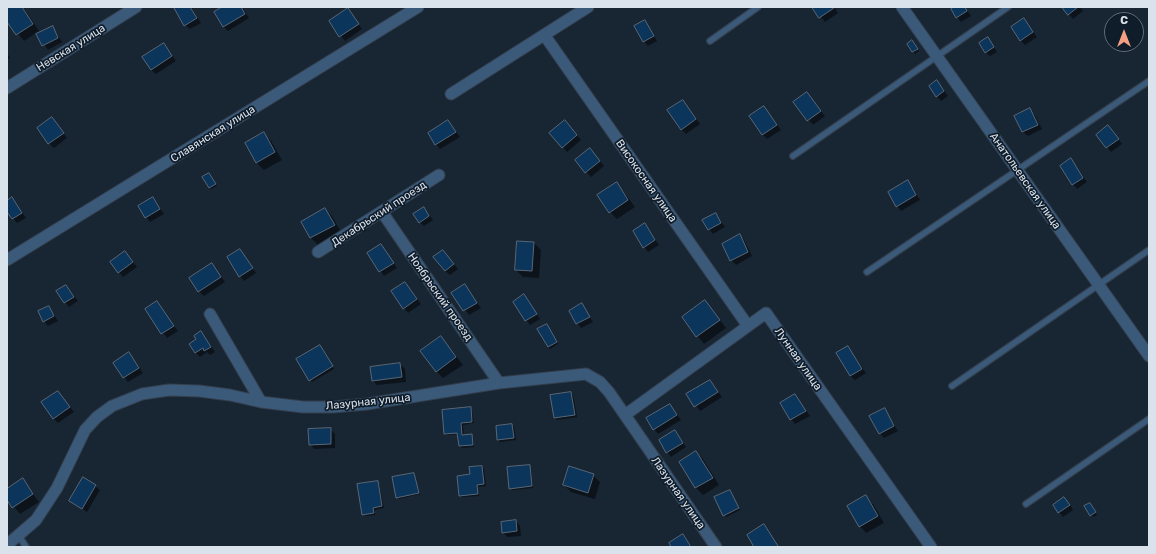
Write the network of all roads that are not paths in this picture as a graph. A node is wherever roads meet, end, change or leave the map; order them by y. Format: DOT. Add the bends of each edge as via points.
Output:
graph roads {
  1 [pos="136,7"];
  2 [pos="418,7"];
  3 [pos="588,7"];
  4 [pos="758,7"];
  5 [pos="902,7"];
  6 [pos="1008,7"];
  7 [pos="544,36"];
  8 [pos="710,41"];
  9 [pos="936,57"];
  10 [pos="1149,81"];
  11 [pos="7,88"];
  12 [pos="451,94"];
  13 [pos="793,156"];
  14 [pos="1017,170"];
  15 [pos="439,175"];
  16 [pos="382,212"];
  17 [pos="1149,250"];
  18 [pos="318,252"];
  19 [pos="7,260"];
  20 [pos="867,272"];
  21 [pos="1098,285"];
  22 [pos="210,314"];
  23 [pos="748,326"];
  24 [pos="1149,356"];
  25 [pos="499,383"];
  26 [pos="952,386"];
  27 [pos="261,402"];
  28 [pos="625,415"];
  29 [pos="1149,419"];
  30 [pos="1026,504"];
  31 [pos="19,536"];
  32 [pos="7,544"];
  33 [pos="26,547"];
  34 [pos="716,547"];
  35 [pos="931,547"];
  1 -- 11 [label="street, Невская улица"];
  2 -- 19 [label="street, Славянская улица"];
  3 -- 7 [label="street"];
  4 -- 8 [label="lane"];
  5 -- 9 [label="street, Анатольевская улица"];
  6 -- 9 [label="lane"];
  7 -- 12 [label="street"];
  7 -- 23 [label="street, Високосная улица"];
  9 -- 13 [label="lane"];
  9 -- 14 [label="street, Анатольевская улица"];
  10 -- 14 [label="lane"];
  14 -- 20 [label="lane"];
  14 -- 21 [label="street, Анатольевская улица"];
  15 -- 16 [label="street, Декабрьский проезд"];
  16 -- 18 [label="street, Декабрьский проезд"];
  16 -- 25 [label="street, Ноябрьский проезд"];
  17 -- 21 [label="lane"];
  21 -- 24 [label="street, Анатольевская улица"];
  21 -- 26 [label="lane"];
  22 -- 27 [label="street"];
  23 -- 28 [label="street, Лунная улица"];
  23 -- 35 [label="street, Лунная улица" via="766,313"];
  25 -- 27 [label="street, Лазурная улица" via="333,407 303,407"];
  25 -- 28 [label="street, Лазурная улица" via="586,374 600,382"];
  27 -- 31 [label="street, Лазурная улица" via="230,395 169,390 142,394 112,406 85,430 57,488 36,520"];
  28 -- 34 [label="street, Лазурная улица"];
  29 -- 30 [label="lane"];
  31 -- 32 [label="street, Лазурная улица"];
  31 -- 33 [label="lane"];
}
